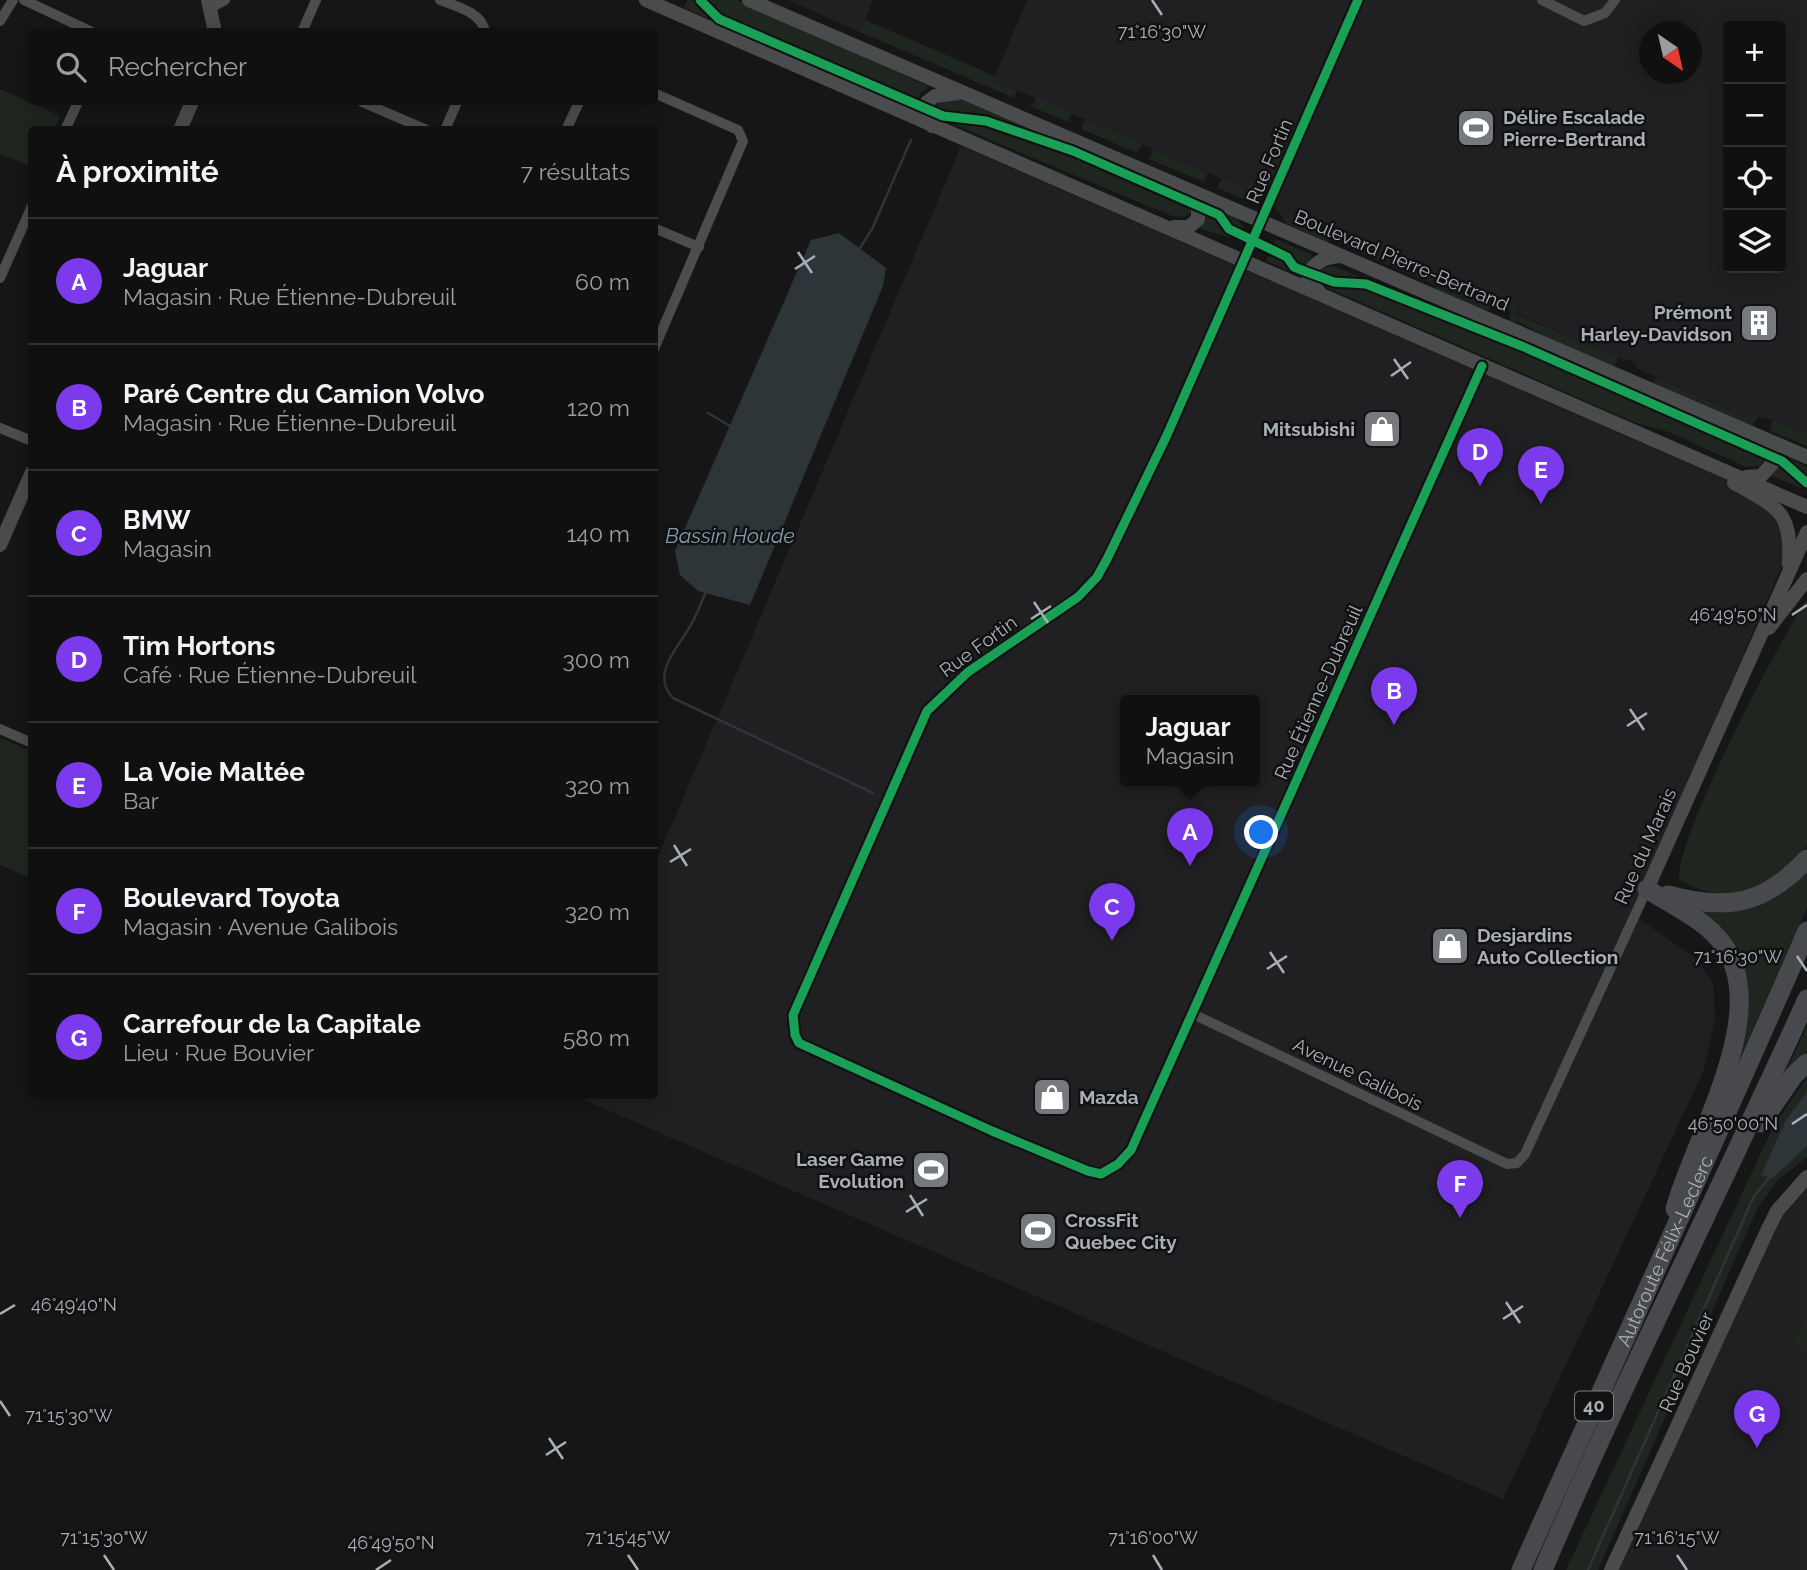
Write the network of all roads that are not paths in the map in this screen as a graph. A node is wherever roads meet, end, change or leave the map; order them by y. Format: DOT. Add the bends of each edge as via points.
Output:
graph roads {
  1 [pos="13,0"];
  2 [pos="24,0"];
  3 [pos="226,0"];
  4 [pos="316,0"];
  5 [pos="440,0"];
  6 [pos="646,0"];
  7 [pos="749,0"];
  8 [pos="1358,0"];
  9 [pos="1542,0"];
  10 [pos="1615,0"];
  11 [pos="209,4"];
  12 [pos="665,4"];
  13 [pos="0,21"];
  14 [pos="84,28"];
  15 [pos="214,28"];
  16 [pos="304,28"];
  17 [pos="484,28"];
  18 [pos="963,93"];
  19 [pos="658,95"];
  20 [pos="77,105"];
  21 [pos="191,105"];
  22 [pos="369,105"];
  23 [pos="456,105"];
  24 [pos="578,105"];
  25 [pos="67,126"];
  26 [pos="182,126"];
  27 [pos="418,126"];
  28 [pos="447,126"];
  29 [pos="568,126"];
  30 [pos="932,126"];
  31 [pos="1181,188"];
  32 [pos="28,215"];
  33 [pos="1262,221"];
  34 [pos="1166,226"];
  35 [pos="658,230"];
  36 [pos="699,247"];
  37 [pos="1343,256"];
  38 [pos="1244,261"];
  39 [pos="0,278"];
  40 [pos="1323,296"];
  41 [pos="658,334"];
  42 [pos="1482,366"];
  43 [pos="0,428"];
  44 [pos="1755,435"];
  45 [pos="28,439"];
  46 [pos="1685,453"];
  47 [pos="1807,457"];
  48 [pos="1741,477"];
  49 [pos="28,481"];
  50 [pos="1807,507"];
  51 [pos="1807,532"];
  52 [pos="0,545"];
  53 [pos="1789,572"];
  54 [pos="1807,579"];
  55 [pos="1757,643"];
  56 [pos="0,729"];
  57 [pos="28,741"];
  58 [pos="1807,859"];
  59 [pos="1647,889"];
  60 [pos="1807,931"];
  61 [pos="1807,999"];
  62 [pos="1194,1014"];
  63 [pos="1807,1063"];
  64 [pos="1735,1161"];
  65 [pos="1507,1164"];
  66 [pos="1101,1174"];
  67 [pos="1807,1177"];
  68 [pos="1667,1242"];
  69 [pos="1625,1391"];
  70 [pos="1613,1569"];
  71 [pos="1521,1570"];
  72 [pos="1544,1570"];
  73 [pos="1553,1570"];
  1 -- 13 [label="street"];
  2 -- 14 [label="street"];
  3 -- 11 [label="street"];
  4 -- 16 [label="street"];
  5 -- 17 [label="street" via="476,16"];
  6 -- 12 [label="main road"];
  7 -- 18 [label="main road, Boulevard Pierre-Bertrand"];
  8 -- 33 [label="street, Rue Fortin"];
  9 -- 10 [label="street" via="1584,21 1605,13"];
  11 -- 15 [label="main road"];
  12 -- 30 [label="main road"];
  18 -- 30 [label="main road" via="930,99 926,112"];
  18 -- 31 [label="main road, Boulevard Pierre-Bertrand"];
  19 -- 36 [label="street" via="738,130 742,136 742,147"];
  20 -- 25 [label="street"];
  21 -- 26 [label="main road"];
  22 -- 27 [label="street"];
  23 -- 28 [label="street"];
  24 -- 29 [label="street"];
  30 -- 34 [label="main road"];
  31 -- 33 [label="main road, Boulevard Pierre-Bertrand"];
  31 -- 34 [label="main road" via="1198,207 1198,219 1189,227"];
  32 -- 39 [label="street"];
  33 -- 37 [label="main road, Boulevard Pierre-Bertrand"];
  33 -- 38 [label="street, Rue Fortin"];
  34 -- 38 [label="main road"];
  35 -- 36 [label="street"];
  36 -- 41 [label="street"];
  37 -- 40 [label="main road" via="1322,260 1311,269 1308,279"];
  37 -- 44 [label="main road, Boulevard Pierre-Bertrand"];
  38 -- 40 [label="main road"];
  38 -- 66 [label="street, Rue Fortin" via="1167,435 1097,577 1078,597 968,671 927,711 793,1015 799,1042 992,1131"];
  40 -- 42 [label="main road"];
  42 -- 46 [label="main road"];
  42 -- 62 [label="street, Rue Étienne-Dubreuil"];
  43 -- 45 [label="street"];
  44 -- 47 [label="main road, Boulevard Pierre-Bertrand"];
  44 -- 48 [label="main road" via="1771,453 1771,467 1761,476"];
  46 -- 48 [label="main road"];
  46 -- 53 [label="main road" via="1781,512 1791,535"];
  48 -- 50 [label="main road"];
  49 -- 52 [label="main road"];
  51 -- 53 [label="main road, Rue du Marais"];
  53 -- 55 [label="main road, Rue du Marais"];
  54 -- 55 [label="main road"];
  55 -- 59 [label="main road, Rue du Marais"];
  56 -- 57 [label="street"];
  58 -- 59 [label="highway" via="1767,892 1726,905 1702,904"];
  59 -- 65 [label="street, Rue du Marais" via="1525,1154 1517,1163"];
  59 -- 68 [label="highway" via="1718,938 1738,977 1740,1002 1728,1064 1682,1183"];
  60 -- 68 [label="highway, Autoroute Félix-Leclerc / 40"];
  61 -- 64 [label="highway, Autoroute Félix-Leclerc / 40"];
  62 -- 65 [label="street, Avenue Galibois"];
  62 -- 66 [label="street, Rue Étienne-Dubreuil" via="1130,1150"];
  63 -- 64 [label="highway"];
  64 -- 69 [label="highway, Autoroute Félix-Leclerc / 40"];
  67 -- 70 [label="main road, Rue Bouvier" via="1777,1211 1768,1229"];
  68 -- 71 [label="highway, Autoroute Félix-Leclerc / 40"];
  69 -- 72 [label="highway, Autoroute Félix-Leclerc / 40" via="1584,1473"];
  69 -- 73 [label="highway"];
}
